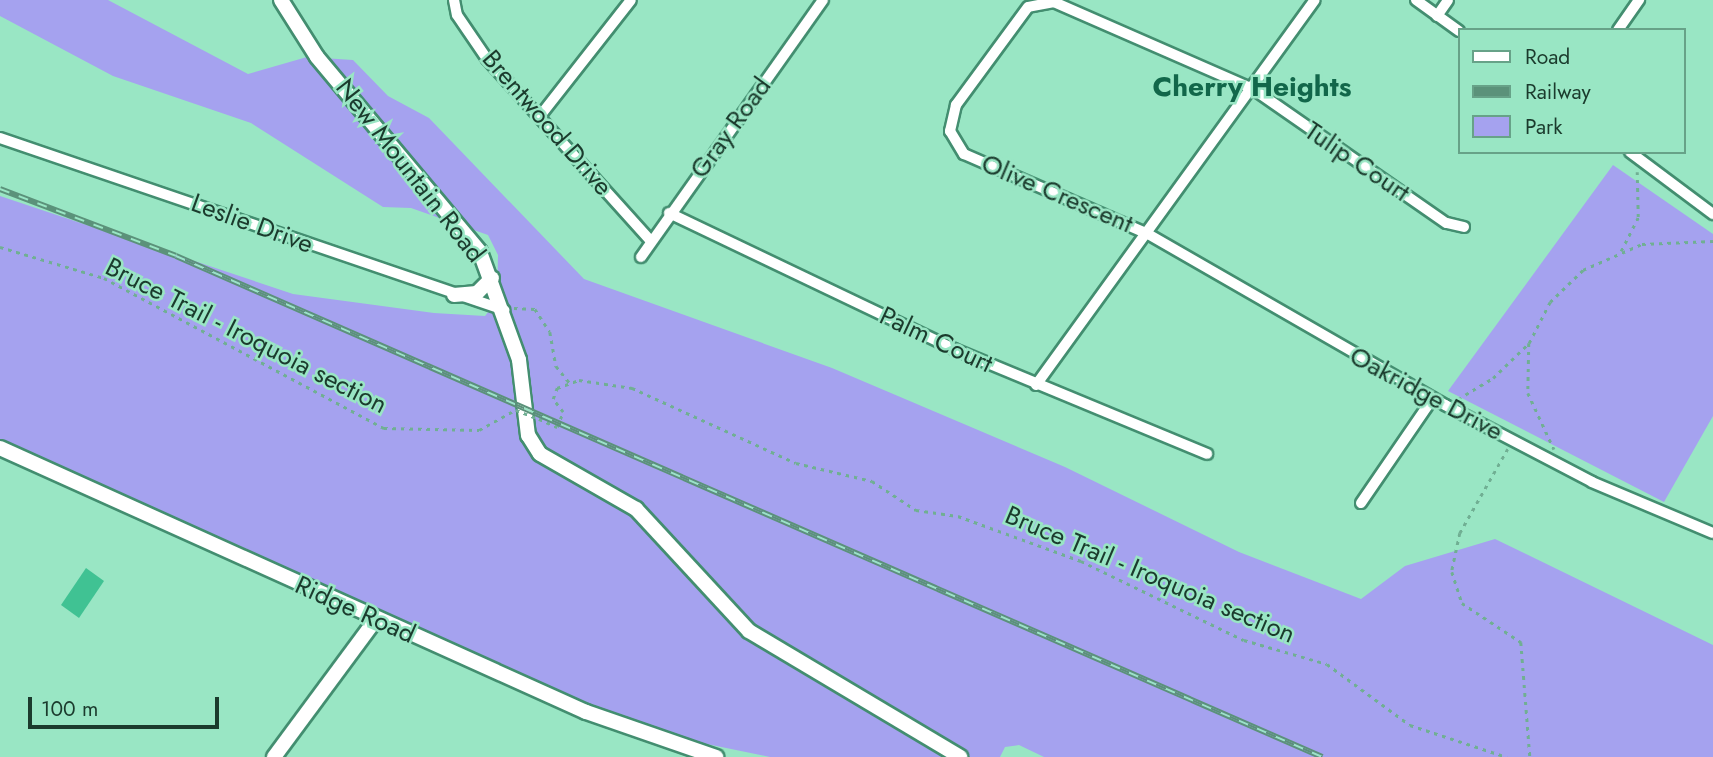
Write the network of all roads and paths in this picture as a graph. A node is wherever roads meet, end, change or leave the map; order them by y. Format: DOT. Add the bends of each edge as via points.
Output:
graph roads {
  1 [pos="281,0"];
  2 [pos="454,0"];
  3 [pos="631,0"];
  4 [pos="823,0"];
  5 [pos="1315,0"];
  6 [pos="1416,0"];
  7 [pos="1448,0"];
  8 [pos="1639,0"];
  9 [pos="1437,16"];
  10 [pos="1619,28"];
  11 [pos="1458,30"];
  12 [pos="1253,89"];
  13 [pos="540,116"];
  14 [pos="0,138"];
  15 [pos="1632,154"];
  16 [pos="669,214"];
  17 [pos="1713,214"];
  18 [pos="1464,227"];
  19 [pos="1149,234"];
  20 [pos="651,241"];
  21 [pos="1713,241"];
  22 [pos="0,247"];
  23 [pos="1620,251"];
  24 [pos="641,257"];
  25 [pos="492,278"];
  26 [pos="454,295"];
  27 [pos="504,309"];
  28 [pos="1529,343"];
  29 [pos="570,383"];
  30 [pos="1036,385"];
  31 [pos="1433,398"];
  32 [pos="1445,405"];
  33 [pos="1513,441"];
  34 [pos="0,448"];
  35 [pos="1207,454"];
  36 [pos="1561,465"];
  37 [pos="1361,503"];
  38 [pos="1713,533"];
  39 [pos="376,619"];
  40 [pos="274,757"];
  41 [pos="716,757"];
  42 [pos="960,757"];
  43 [pos="1507,757"];
  44 [pos="1530,757"];
  1 -- 25 [label="main road, New Mountain Road" via="317,57 480,253"];
  2 -- 13 [label="street, Brentwood Drive" via="457,15 487,59"];
  3 -- 13 [label="street"];
  4 -- 16 [label="street, Gray Road"];
  5 -- 12 [label="street"];
  6 -- 9 [label="street"];
  7 -- 9 [label="street"];
  8 -- 10 [label="street"];
  9 -- 11 [label="street"];
  12 -- 18 [label="street, Tulip Court" via="1446,223"];
  12 -- 19 [label="street"];
  12 -- 19 [label="street, Olive Crescent" via="1054,2 1028,7 957,105 950,131 964,154"];
  13 -- 20 [label="street, Brentwood Drive"];
  14 -- 26 [label="street, Leslie Drive"];
  15 -- 17 [label="street"];
  15 -- 23 [label="path" via="1638,217"];
  16 -- 20 [label="street, Gray Road"];
  16 -- 30 [label="street, Palm Court"];
  19 -- 30 [label="street"];
  19 -- 31 [label="street, Oakridge Drive"];
  20 -- 24 [label="street, Gray Road"];
  21 -- 23 [label="path"];
  22 -- 29 [label="path, Bruce Trail - Iroquoia section, bridge" via="104,278 384,428 441,435 480,430 516,410 557,427 563,411 553,399 557,388"];
  23 -- 28 [label="path" via="1565,286"];
  25 -- 26 [label="main road" via="477,293"];
  25 -- 27 [label="main road, New Mountain Road"];
  26 -- 27 [label="street, Leslie Drive"];
  27 -- 29 [label="path" via="536,309 550,332 556,366"];
  27 -- 42 [label="main road, New Mountain Road" via="527,394 528,435 548,462 636,509 749,631"];
  28 -- 32 [label="path" via="1493,378"];
  28 -- 36 [label="path" via="1528,393"];
  29 -- 43 [label="path, Bruce Trail - Iroquoia section" via="632,388 796,463 872,481 916,510 958,516 1081,561 1244,640 1327,664 1410,726"];
  30 -- 35 [label="street, Palm Court"];
  31 -- 32 [label="street, Oakridge Drive"];
  31 -- 37 [label="street"];
  32 -- 33 [label="street, Oakridge Drive"];
  33 -- 36 [label="street, Oakridge Drive"];
  33 -- 44 [label="path" via="1460,533 1452,572 1462,603 1521,642"];
  34 -- 39 [label="main road, Ridge Road"];
  36 -- 38 [label="street, Oakridge Drive"];
  39 -- 40 [label="main road"];
  39 -- 41 [label="main road, Ridge Road" via="586,712"];
}
